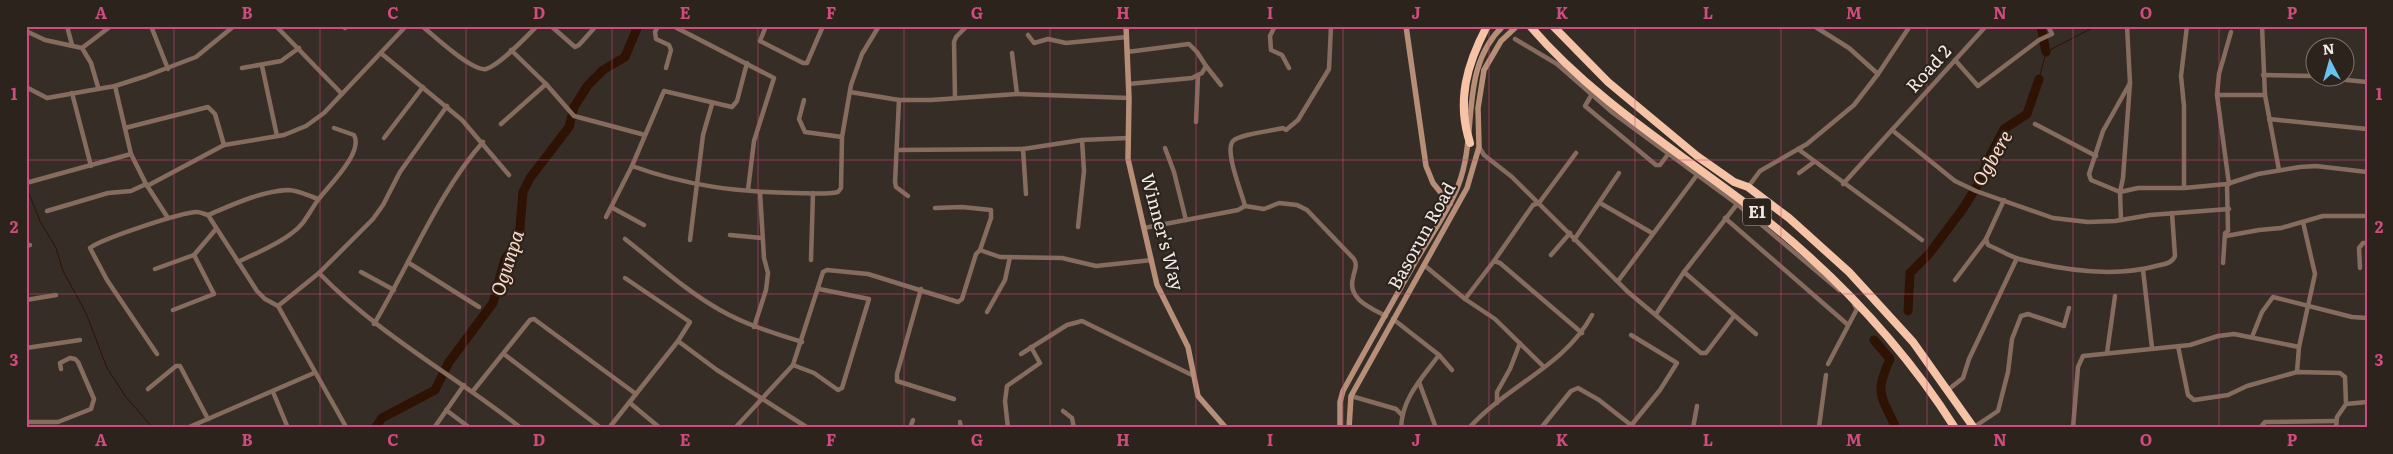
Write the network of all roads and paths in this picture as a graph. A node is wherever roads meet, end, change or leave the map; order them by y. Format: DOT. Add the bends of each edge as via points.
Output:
graph roads {
  1 [pos="67,26"];
  2 [pos="111,26"];
  3 [pos="151,26"];
  4 [pos="234,26"];
  5 [pos="276,26"];
  6 [pos="406,26"];
  7 [pos="422,26"];
  8 [pos="537,26"];
  9 [pos="551,26"];
  10 [pos="596,26"];
  11 [pos="658,26"];
  12 [pos="673,26"];
  13 [pos="766,26"];
  14 [pos="823,26"];
  15 [pos="879,26"];
  16 [pos="967,26"];
  17 [pos="1126,26"];
  18 [pos="1275,26"];
  19 [pos="1331,26"];
  20 [pos="1406,26"];
  21 [pos="1487,26"];
  22 [pos="1503,26"];
  23 [pos="1530,26"];
  24 [pos="1553,26"];
  25 [pos="1814,26"];
  26 [pos="1910,26"];
  27 [pos="1986,26"];
  28 [pos="2048,26"];
  29 [pos="2127,26"];
  30 [pos="2187,26"];
  31 [pos="2262,26"];
  32 [pos="1516,27"];
  33 [pos="26,31"];
  34 [pos="2231,32"];
  35 [pos="1028,35"];
  36 [pos="1127,37"];
  37 [pos="1515,38"];
  38 [pos="72,45"];
  39 [pos="82,48"];
  40 [pos="299,48"];
  41 [pos="511,50"];
  42 [pos="1126,52"];
  43 [pos="1012,53"];
  44 [pos="382,54"];
  45 [pos="1955,60"];
  46 [pos="747,63"];
  47 [pos="262,66"];
  48 [pos="1206,66"];
  49 [pos="242,68"];
  50 [pos="666,68"];
  51 [pos="1289,68"];
  52 [pos="168,69"];
  53 [pos="1878,74"];
  54 [pos="2263,75"];
  55 [pos="1198,76"];
  56 [pos="2306,76"];
  57 [pos="2130,83"];
  58 [pos="546,84"];
  59 [pos="1128,84"];
  60 [pos="1221,85"];
  61 [pos="115,86"];
  62 [pos="98,87"];
  63 [pos="423,87"];
  64 [pos="27,88"];
  65 [pos="850,92"];
  66 [pos="72,93"];
  67 [pos="342,94"];
  68 [pos="1017,94"];
  69 [pos="1592,94"];
  70 [pos="2217,94"];
  71 [pos="2264,95"];
  72 [pos="954,98"];
  73 [pos="1129,98"];
  74 [pos="804,100"];
  75 [pos="899,100"];
  76 [pos="712,104"];
  77 [pos="447,106"];
  78 [pos="2269,119"];
  79 [pos="1196,122"];
  80 [pos="501,124"];
  81 [pos="2035,124"];
  82 [pos="125,128"];
  83 [pos="334,128"];
  84 [pos="2367,129"];
  85 [pos="1892,130"];
  86 [pos="644,135"];
  87 [pos="277,136"];
  88 [pos="842,137"];
  89 [pos="384,138"];
  90 [pos="1128,138"];
  91 [pos="1082,140"];
  92 [pos="483,142"];
  93 [pos="1470,143"];
  94 [pos="224,145"];
  95 [pos="1479,147"];
  96 [pos="1165,148"];
  97 [pos="1023,149"];
  98 [pos="897,150"];
  99 [pos="1798,150"];
  100 [pos="1576,153"];
  101 [pos="131,154"];
  102 [pos="1669,154"];
  103 [pos="2096,156"];
  104 [pos="1814,162"];
  105 [pos="91,166"];
  106 [pos="632,166"];
  107 [pos="2279,170"];
  108 [pos="2367,172"];
  109 [pos="1799,173"];
  110 [pos="1619,174"];
  111 [pos="509,175"];
  112 [pos="1697,175"];
  113 [pos="28,182"];
  114 [pos="1843,184"];
  115 [pos="2228,184"];
  116 [pos="146,185"];
  117 [pos="697,185"];
  118 [pos="1748,188"];
  119 [pos="2184,188"];
  120 [pos="748,190"];
  121 [pos="760,192"];
  122 [pos="2120,192"];
  123 [pos="813,193"];
  124 [pos="1026,194"];
  125 [pos="908,196"];
  126 [pos="318,199"];
  127 [pos="2004,200"];
  128 [pos="1738,201"];
  129 [pos="1539,203"];
  130 [pos="1600,203"];
  131 [pos="1450,204"];
  132 [pos="1245,206"];
  133 [pos="611,207"];
  134 [pos="935,208"];
  135 [pos="2229,209"];
  136 [pos="47,211"];
  137 [pos="2172,213"];
  138 [pos="208,215"];
  139 [pos="2367,216"];
  140 [pos="606,217"];
  141 [pos="168,218"];
  142 [pos="1725,218"];
  143 [pos="1186,220"];
  144 [pos="2121,220"];
  145 [pos="2303,222"];
  146 [pos="644,226"];
  147 [pos="1078,227"];
  148 [pos="1144,228"];
  149 [pos="216,229"];
  150 [pos="1570,233"];
  151 [pos="1652,233"];
  152 [pos="730,235"];
  153 [pos="2226,236"];
  154 [pos="762,238"];
  155 [pos="625,239"];
  156 [pos="1986,239"];
  157 [pos="690,240"];
  158 [pos="1574,240"];
  159 [pos="1922,240"];
  160 [pos="2367,243"];
  161 [pos="980,250"];
  162 [pos="194,254"];
  163 [pos="1551,255"];
  164 [pos="1010,257"];
  165 [pos="2018,258"];
  166 [pos="811,260"];
  167 [pos="1152,260"];
  168 [pos="1494,261"];
  169 [pos="238,262"];
  170 [pos="409,263"];
  171 [pos="2223,264"];
  172 [pos="1424,265"];
  173 [pos="2360,268"];
  174 [pos="155,269"];
  175 [pos="2143,270"];
  176 [pos="361,272"];
  177 [pos="1684,272"];
  178 [pos="319,273"];
  179 [pos="624,278"];
  180 [pos="1955,280"];
  181 [pos="1618,281"];
  182 [pos="819,289"];
  183 [pos="921,289"];
  184 [pos="394,290"];
  185 [pos="56,295"];
  186 [pos="2116,296"];
  187 [pos="1465,299"];
  188 [pos="26,300"];
  189 [pos="278,306"];
  190 [pos="480,306"];
  191 [pos="2310,306"];
  192 [pos="2069,308"];
  193 [pos="174,310"];
  194 [pos="987,312"];
  195 [pos="1656,314"];
  196 [pos="1592,315"];
  197 [pos="1386,316"];
  198 [pos="1734,316"];
  199 [pos="2367,318"];
  200 [pos="1393,319"];
  201 [pos="374,324"];
  202 [pos="1847,324"];
  203 [pos="754,327"];
  204 [pos="1582,333"];
  205 [pos="1756,334"];
  206 [pos="1631,335"];
  207 [pos="2252,337"];
  208 [pos="80,340"];
  209 [pos="678,341"];
  210 [pos="802,342"];
  211 [pos="1520,343"];
  212 [pos="2178,346"];
  213 [pos="1031,347"];
  214 [pos="2300,347"];
  215 [pos="26,348"];
  216 [pos="2152,348"];
  217 [pos="2108,353"];
  218 [pos="157,354"];
  219 [pos="504,354"];
  220 [pos="1021,354"];
  221 [pos="1439,355"];
  222 [pos="1828,364"];
  223 [pos="793,365"];
  224 [pos="1544,368"];
  225 [pos="61,369"];
  226 [pos="1452,370"];
  227 [pos="1354,371"];
  228 [pos="2298,372"];
  229 [pos="314,373"];
  230 [pos="1826,374"];
  231 [pos="1192,375"];
  232 [pos="1361,375"];
  233 [pos="1419,382"];
  234 [pos="464,385"];
  235 [pos="148,389"];
  236 [pos="1948,389"];
  237 [pos="473,390"];
  238 [pos="273,392"];
  239 [pos="636,394"];
  240 [pos="1351,396"];
  241 [pos="764,398"];
  242 [pos="954,400"];
  243 [pos="2367,402"];
  244 [pos="630,403"];
  245 [pos="1497,403"];
  246 [pos="2346,404"];
  247 [pos="1697,406"];
  248 [pos="446,410"];
  249 [pos="1063,411"];
  250 [pos="1402,415"];
  251 [pos="208,419"];
  252 [pos="913,420"];
  253 [pos="2336,421"];
  254 [pos="26,422"];
  255 [pos="58,422"];
  256 [pos="960,422"];
  257 [pos="653,423"];
  258 [pos="1630,426"];
  259 [pos="59,428"];
  260 [pos="187,428"];
  261 [pos="288,428"];
  262 [pos="343,428"];
  263 [pos="434,428"];
  264 [pos="470,428"];
  265 [pos="521,428"];
  266 [pos="601,428"];
  267 [pos="609,428"];
  268 [pos="649,428"];
  269 [pos="660,428"];
  270 [pos="735,428"];
  271 [pos="808,428"];
  272 [pos="910,428"];
  273 [pos="961,428"];
  274 [pos="1008,428"];
  275 [pos="1074,428"];
  276 [pos="1226,428"];
  277 [pos="1340,428"];
  278 [pos="1349,428"];
  279 [pos="1401,428"];
  280 [pos="1436,428"];
  281 [pos="1469,428"];
  282 [pos="1541,428"];
  283 [pos="1693,428"];
  284 [pos="1819,428"];
  285 [pos="1955,428"];
  286 [pos="1974,428"];
  287 [pos="2073,428"];
  288 [pos="2260,428"];
  289 [pos="2336,428"];
  1 -- 38 [label="street"];
  2 -- 39 [label="street"];
  3 -- 52 [label="street"];
  4 -- 52 [label="street" via="201,54"];
  5 -- 40 [label="street"];
  6 -- 44 [label="street"];
  7 -- 41 [label="street" via="479,69 490,67"];
  8 -- 41 [label="street"];
  9 -- 10 [label="street" via="574,46"];
  11 -- 50 [label="street" via="656,39 669,45 671,50"];
  12 -- 46 [label="street"];
  13 -- 14 [label="street" via="760,41 803,64 807,62"];
  15 -- 65 [label="street" via="858,64"];
  16 -- 72 [label="street" via="954,42"];
  17 -- 36 [label="main road, Winner's Way"];
  18 -- 51 [label="street" via="1270,36 1271,50 1282,55"];
  19 -- 132 [label="street" via="1329,69 1298,120 1286,130 1257,134 1231,143 1230,155"];
  20 -- 131 [label="main road" via="1426,166 1433,183"];
  21 -- 93 [label="highway" via="1472,56 1466,79 1464,125"];
  22 -- 93 [label="main road, Basorun Road" via="1483,51 1478,66 1472,91"];
  23 -- 128 [label="highway, E1" via="1561,61 1600,95"];
  24 -- 118 [label="highway, E1" via="1608,82 1697,156"];
  25 -- 53 [label="street" via="1849,48"];
  26 -- 53 [label="street"];
  27 -- 45 [label="street, Road 2"];
  28 -- 45 [label="street" via="2052,34 2039,40 1978,86"];
  29 -- 57 [label="street"];
  30 -- 119 [label="street" via="2181,66"];
  31 -- 54 [label="street"];
  32 -- 95 [label="main road, Basorun Road" via="1501,41 1484,70 1478,108"];
  33 -- 38 [label="street"];
  34 -- 70 [label="street"];
  35 -- 36 [label="street" via="1034,43 1048,39 1066,43"];
  36 -- 42 [label="main road, Winner's Way"];
  37 -- 69 [label="street" via="1557,64"];
  38 -- 39 [label="street"];
  39 -- 62 [label="street" via="91,63"];
  40 -- 47 [label="street" via="286,60"];
  40 -- 67 [label="street"];
  41 -- 58 [label="street"];
  42 -- 48 [label="street" via="1189,44"];
  42 -- 59 [label="main road, Winner's Way"];
  43 -- 68 [label="street"];
  44 -- 63 [label="street"];
  44 -- 67 [label="street"];
  45 -- 85 [label="street, Road 2"];
  46 -- 76 [label="street" via="735,105"];
  46 -- 120 [label="street" via="774,78 754,140"];
  47 -- 49 [label="street"];
  47 -- 87 [label="street"];
  48 -- 55 [label="street"];
  48 -- 60 [label="street"];
  52 -- 61 [label="street"];
  53 -- 99 [label="street" via="1848,112"];
  54 -- 56 [label="street"];
  54 -- 71 [label="street"];
  55 -- 59 [label="street"];
  55 -- 79 [label="street"];
  57 -- 103 [label="street" via="2103,131"];
  57 -- 122 [label="street"];
  58 -- 80 [label="street"];
  58 -- 86 [label="street" via="572,114"];
  59 -- 73 [label="main road, Winner's Way"];
  61 -- 62 [label="street"];
  61 -- 82 [label="street"];
  62 -- 66 [label="street"];
  63 -- 77 [label="street"];
  63 -- 89 [label="street"];
  64 -- 66 [label="street" via="47,98"];
  65 -- 75 [label="street"];
  65 -- 88 [label="street"];
  66 -- 105 [label="street"];
  67 -- 87 [label="street" via="306,126"];
  68 -- 72 [label="street"];
  68 -- 73 [label="street"];
  69 -- 102 [label="street"];
  69 -- 102 [label="street" via="1585,106 1656,165 1660,165"];
  70 -- 71 [label="street"];
  70 -- 115 [label="street"];
  71 -- 78 [label="street"];
  72 -- 75 [label="street"];
  73 -- 90 [label="main road, Winner's Way"];
  74 -- 88 [label="street" via="799,119 805,132"];
  75 -- 98 [label="street"];
  76 -- 86 [label="street" via="664,91"];
  76 -- 117 [label="street" via="704,125"];
  77 -- 92 [label="street"];
  77 -- 178 [label="street" via="400,172 380,212"];
  78 -- 84 [label="street"];
  78 -- 107 [label="street"];
  81 -- 103 [label="street"];
  82 -- 94 [label="street" via="208,107 215,114"];
  82 -- 101 [label="street"];
  83 -- 126 [label="street" via="354,135 356,141 338,178"];
  85 -- 114 [label="street, Road 2"];
  85 -- 127 [label="street" via="1946,175 1969,188"];
  86 -- 106 [label="street"];
  87 -- 94 [label="street"];
  88 -- 123 [label="street" via="842,188 834,193"];
  90 -- 91 [label="street"];
  90 -- 148 [label="main road, Winner's Way" via="1129,166"];
  91 -- 97 [label="street"];
  91 -- 147 [label="street" via="1084,170"];
  92 -- 111 [label="street"];
  92 -- 170 [label="street" via="458,176"];
  93 -- 131 [label="main road, Basorun Road"];
  94 -- 116 [label="street"];
  95 -- 129 [label="street"];
  95 -- 172 [label="main road, Basorun Road" via="1462,199"];
  96 -- 143 [label="street"];
  97 -- 98 [label="street"];
  97 -- 124 [label="street"];
  98 -- 125 [label="street" via="896,187"];
  99 -- 104 [label="street"];
  99 -- 118 [label="street" via="1760,171"];
  100 -- 129 [label="street"];
  101 -- 105 [label="street"];
  101 -- 116 [label="street"];
  102 -- 112 [label="street"];
  103 -- 122 [label="street" via="2089,178"];
  104 -- 109 [label="street"];
  104 -- 114 [label="street"];
  105 -- 113 [label="street"];
  106 -- 117 [label="street"];
  106 -- 133 [label="street"];
  107 -- 108 [label="street" via="2316,166"];
  107 -- 115 [label="street"];
  110 -- 130 [label="street"];
  112 -- 128 [label="street"];
  112 -- 151 [label="street"];
  114 -- 159 [label="street"];
  115 -- 119 [label="street"];
  115 -- 135 [label="street"];
  116 -- 136 [label="street"];
  116 -- 141 [label="street"];
  117 -- 120 [label="street"];
  117 -- 157 [label="street"];
  118 -- 236 [label="highway, E1" via="1790,218 1862,285 1913,342"];
  119 -- 122 [label="street" via="2138,188"];
  120 -- 121 [label="street"];
  121 -- 123 [label="street"];
  121 -- 154 [label="street"];
  122 -- 144 [label="street"];
  123 -- 166 [label="street"];
  126 -- 138 [label="street" via="296,192 279,192 240,202"];
  126 -- 169 [label="street" via="308,219 295,231"];
  127 -- 144 [label="street" via="2053,218 2088,222"];
  127 -- 156 [label="street"];
  128 -- 142 [label="street"];
  128 -- 202 [label="street" via="1854,304 1857,309"];
  128 -- 285 [label="highway, E1" via="1818,263 1874,319"];
  129 -- 150 [label="street"];
  129 -- 168 [label="street" via="1533,205"];
  130 -- 151 [label="street"];
  130 -- 158 [label="street"];
  131 -- 197 [label="main road, Basorun Road"];
  132 -- 143 [label="street"];
  132 -- 197 [label="street" via="1264,209 1278,203 1289,203 1307,210 1354,259 1354,297"];
  133 -- 140 [label="street"];
  133 -- 146 [label="street"];
  134 -- 161 [label="street" via="991,210"];
  135 -- 137 [label="street"];
  135 -- 153 [label="street"];
  137 -- 144 [label="street"];
  137 -- 175 [label="street" via="2174,260"];
  138 -- 141 [label="street" via="198,212"];
  138 -- 149 [label="street"];
  139 -- 145 [label="street" via="2324,216"];
  141 -- 218 [label="street" via="90,248 107,280"];
  142 -- 177 [label="street"];
  142 -- 202 [label="street"];
  143 -- 148 [label="street"];
  145 -- 153 [label="street"];
  145 -- 191 [label="street" via="2315,269"];
  148 -- 167 [label="main road, Winner's Way"];
  149 -- 162 [label="street"];
  149 -- 169 [label="street"];
  150 -- 158 [label="street"];
  150 -- 163 [label="street"];
  151 -- 181 [label="street"];
  152 -- 154 [label="street"];
  153 -- 171 [label="street"];
  154 -- 203 [label="street" via="768,273"];
  155 -- 203 [label="street" via="706,302"];
  156 -- 165 [label="street" via="1988,245"];
  156 -- 180 [label="street"];
  158 -- 181 [label="street"];
  160 -- 173 [label="street" via="2359,248"];
  161 -- 164 [label="street"];
  161 -- 183 [label="street" via="960,301 954,302"];
  162 -- 174 [label="street"];
  162 -- 193 [label="street" via="214,294"];
  164 -- 167 [label="street" via="1062,258 1096,266"];
  164 -- 194 [label="street" via="1005,280"];
  165 -- 175 [label="street" via="2074,270"];
  165 -- 236 [label="street" via="1963,378"];
  167 -- 231 [label="main road, Winner's Way" via="1160,291 1188,348"];
  168 -- 187 [label="street"];
  168 -- 204 [label="street"];
  169 -- 189 [label="street" via="261,295"];
  170 -- 184 [label="street"];
  170 -- 190 [label="street"];
  172 -- 187 [label="street"];
  172 -- 200 [label="main road, Basorun Road"];
  175 -- 216 [label="street"];
  176 -- 184 [label="street"];
  177 -- 195 [label="street"];
  177 -- 198 [label="street"];
  178 -- 189 [label="street"];
  178 -- 201 [label="street"];
  179 -- 209 [label="street" via="688,320 689,326"];
  181 -- 195 [label="street"];
  182 -- 183 [label="street" via="823,272 832,269 868,274"];
  182 -- 210 [label="street"];
  182 -- 223 [label="street" via="869,299 842,388 838,390 814,373"];
  183 -- 242 [label="street" via="897,381"];
  184 -- 201 [label="street"];
  185 -- 188 [label="street"];
  186 -- 217 [label="street"];
  187 -- 211 [label="street"];
  189 -- 229 [label="street"];
  191 -- 199 [label="street"];
  191 -- 207 [label="street" via="2273,297 2262,312"];
  191 -- 214 [label="street"];
  192 -- 286 [label="street" via="2064,326 2028,314 2021,316 2012,339 1998,410"];
  195 -- 198 [label="street" via="1704,354"];
  196 -- 204 [label="street"];
  197 -- 227 [label="main road, Basorun Road"];
  198 -- 205 [label="street"];
  200 -- 221 [label="street"];
  200 -- 232 [label="main road, Basorun Road"];
  201 -- 234 [label="street"];
  202 -- 222 [label="street"];
  203 -- 210 [label="street"];
  204 -- 224 [label="street"];
  206 -- 258 [label="street" via="1677,363 1660,390"];
  207 -- 212 [label="street" via="2228,335"];
  207 -- 214 [label="street"];
  208 -- 215 [label="street"];
  209 -- 239 [label="street"];
  209 -- 241 [label="street" via="717,370"];
  210 -- 223 [label="street"];
  211 -- 224 [label="street"];
  211 -- 245 [label="street" via="1497,392"];
  212 -- 216 [label="street"];
  212 -- 228 [label="street" via="2188,395 2194,400 2228,395 2247,386"];
  213 -- 220 [label="street"];
  213 -- 231 [label="street" via="1067,325 1082,321"];
  213 -- 274 [label="street" via="1040,363 1006,386"];
  214 -- 228 [label="street"];
  216 -- 217 [label="street"];
  217 -- 287 [label="street" via="2080,359"];
  219 -- 237 [label="street"];
  219 -- 239 [label="street" via="534,319"];
  219 -- 266 [label="street"];
  221 -- 226 [label="street"];
  221 -- 233 [label="street"];
  223 -- 241 [label="street"];
  224 -- 245 [label="street"];
  225 -- 255 [label="street" via="61,362 75,359 88,380 94,399 92,409"];
  227 -- 232 [label="main road"];
  227 -- 277 [label="main road, Basorun Road" via="1340,402"];
  228 -- 246 [label="street" via="2336,372 2345,376"];
  229 -- 238 [label="street"];
  229 -- 262 [label="street" via="345,425"];
  230 -- 284 [label="street"];
  231 -- 276 [label="main road, Winner's Way" via="1198,396"];
  232 -- 240 [label="main road, Basorun Road"];
  233 -- 250 [label="street" via="1408,397"];
  233 -- 280 [label="street"];
  234 -- 237 [label="street"];
  234 -- 248 [label="street"];
  235 -- 251 [label="street" via="180,366"];
  236 -- 286 [label="highway, E1"];
  237 -- 265 [label="street"];
  238 -- 251 [label="street"];
  238 -- 261 [label="street"];
  239 -- 244 [label="street"];
  240 -- 250 [label="street" via="1396,409"];
  240 -- 278 [label="main road, Basorun Road"];
  241 -- 270 [label="street"];
  241 -- 271 [label="street"];
  243 -- 246 [label="street"];
  244 -- 257 [label="street"];
  244 -- 267 [label="street"];
  245 -- 281 [label="street"];
  246 -- 253 [label="street"];
  247 -- 283 [label="street"];
  248 -- 263 [label="street"];
  248 -- 264 [label="street"];
  249 -- 275 [label="street" via="1072,418"];
  250 -- 279 [label="street"];
  251 -- 260 [label="street"];
  252 -- 272 [label="street"];
  253 -- 288 [label="street" via="2265,422"];
  253 -- 289 [label="street"];
  254 -- 255 [label="street"];
  255 -- 259 [label="street"];
  256 -- 273 [label="street"];
  257 -- 268 [label="street"];
  257 -- 269 [label="street"];
  258 -- 282 [label="street" via="1599,400 1578,388 1571,391"];
}
